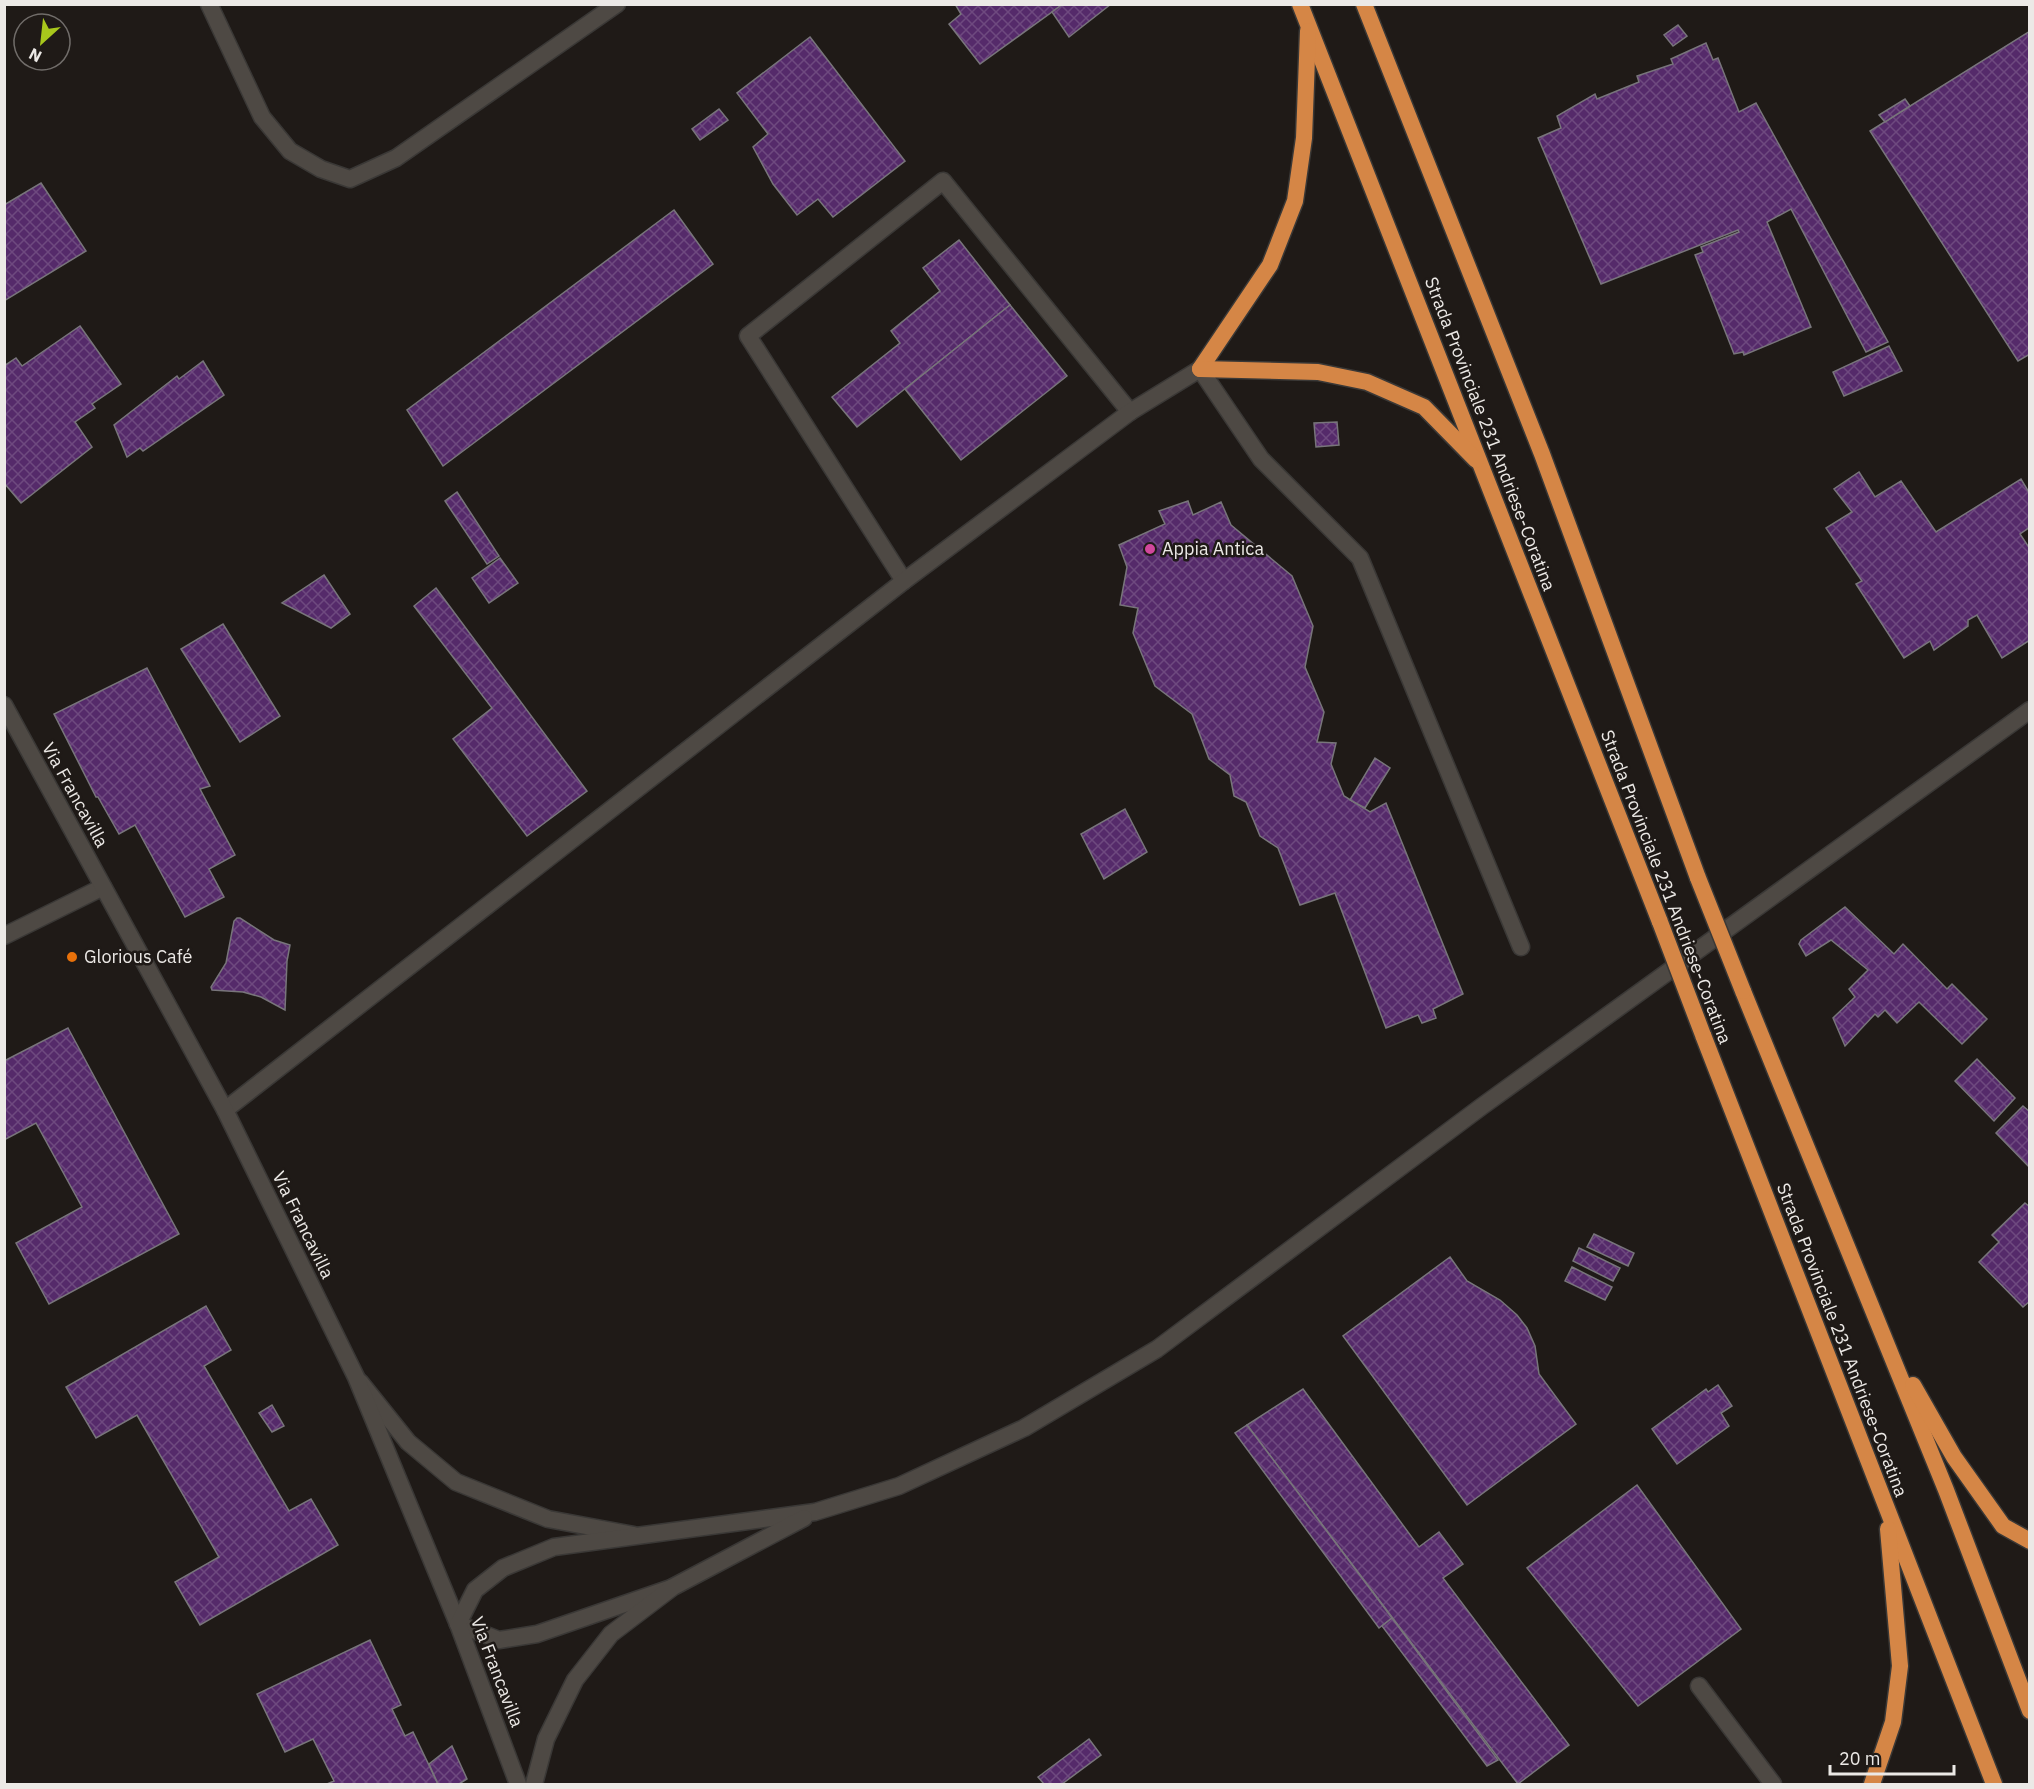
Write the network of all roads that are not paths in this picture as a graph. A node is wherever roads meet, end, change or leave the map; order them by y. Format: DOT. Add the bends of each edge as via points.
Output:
graph roads {
  1 [pos="209,4"];
  2 [pos="617,4"];
  3 [pos="1300,4"];
  4 [pos="1364,4"];
  5 [pos="1309,25"];
  6 [pos="1200,369"];
  7 [pos="1130,412"];
  8 [pos="1481,465"];
  9 [pos="904,581"];
  10 [pos="4,705"];
  11 [pos="2030,710"];
  12 [pos="104,887"];
  13 [pos="4,936"];
  14 [pos="1521,947"];
  15 [pos="225,1110"];
  16 [pos="1882,1331"];
  17 [pos="356,1377"];
  18 [pos="1886,1510"];
  19 [pos="815,1512"];
  20 [pos="641,1536"];
  21 [pos="2030,1541"];
  22 [pos="672,1587"];
  23 [pos="458,1624"];
  24 [pos="1699,1686"];
  25 [pos="2030,1711"];
  26 [pos="518,1785"];
  27 [pos="534,1785"];
  28 [pos="1773,1785"];
  29 [pos="1872,1785"];
  30 [pos="1994,1785"];
  1 -- 2 [label="street" via="262,117 290,151 321,169 350,179 396,158"];
  3 -- 5 [label="highway, Strada Provinciale 231 Andriese-Coratina"];
  4 -- 16 [label="highway, Strada Provinciale 231 Andriese-Coratina, bridge" via="1542,454 1698,879"];
  5 -- 6 [label="highway" via="1304,138 1295,201 1270,265"];
  5 -- 8 [label="highway, Strada Provinciale 231 Andriese-Coratina"];
  6 -- 7 [label="street"];
  6 -- 8 [label="highway" via="1318,372 1367,382 1424,407"];
  6 -- 14 [label="street" via="1262,459 1360,558"];
  7 -- 9 [label="street"];
  7 -- 9 [label="street" via="943,181 748,336"];
  8 -- 18 [label="highway, Strada Provinciale 231 Andriese-Coratina, bridge"];
  9 -- 15 [label="street"];
  10 -- 12 [label="street, Via Francavilla"];
  11 -- 19 [label="street" via="1481,1107 1157,1349 1024,1428 899,1486"];
  12 -- 13 [label="street"];
  12 -- 15 [label="street, Via Francavilla"];
  15 -- 17 [label="street, Via Francavilla"];
  16 -- 21 [label="highway" via="1954,1457 2003,1526"];
  16 -- 25 [label="highway, Strada Provinciale 231 Andriese-Coratina"];
  17 -- 20 [label="street" via="408,1442 456,1482 548,1519"];
  17 -- 23 [label="street, Via Francavilla"];
  18 -- 29 [label="highway" via="1900,1666 1893,1722"];
  18 -- 30 [label="highway, Strada Provinciale 231 Andriese-Coratina"];
  19 -- 20 [label="street"];
  19 -- 22 [label="street"];
  20 -- 23 [label="street" via="554,1547 503,1568 475,1590"];
  22 -- 23 [label="street" via="537,1634 499,1640"];
  22 -- 27 [label="street" via="611,1634 575,1680 546,1739"];
  23 -- 26 [label="street, Via Francavilla"];
  24 -- 28 [label="street"];
}
